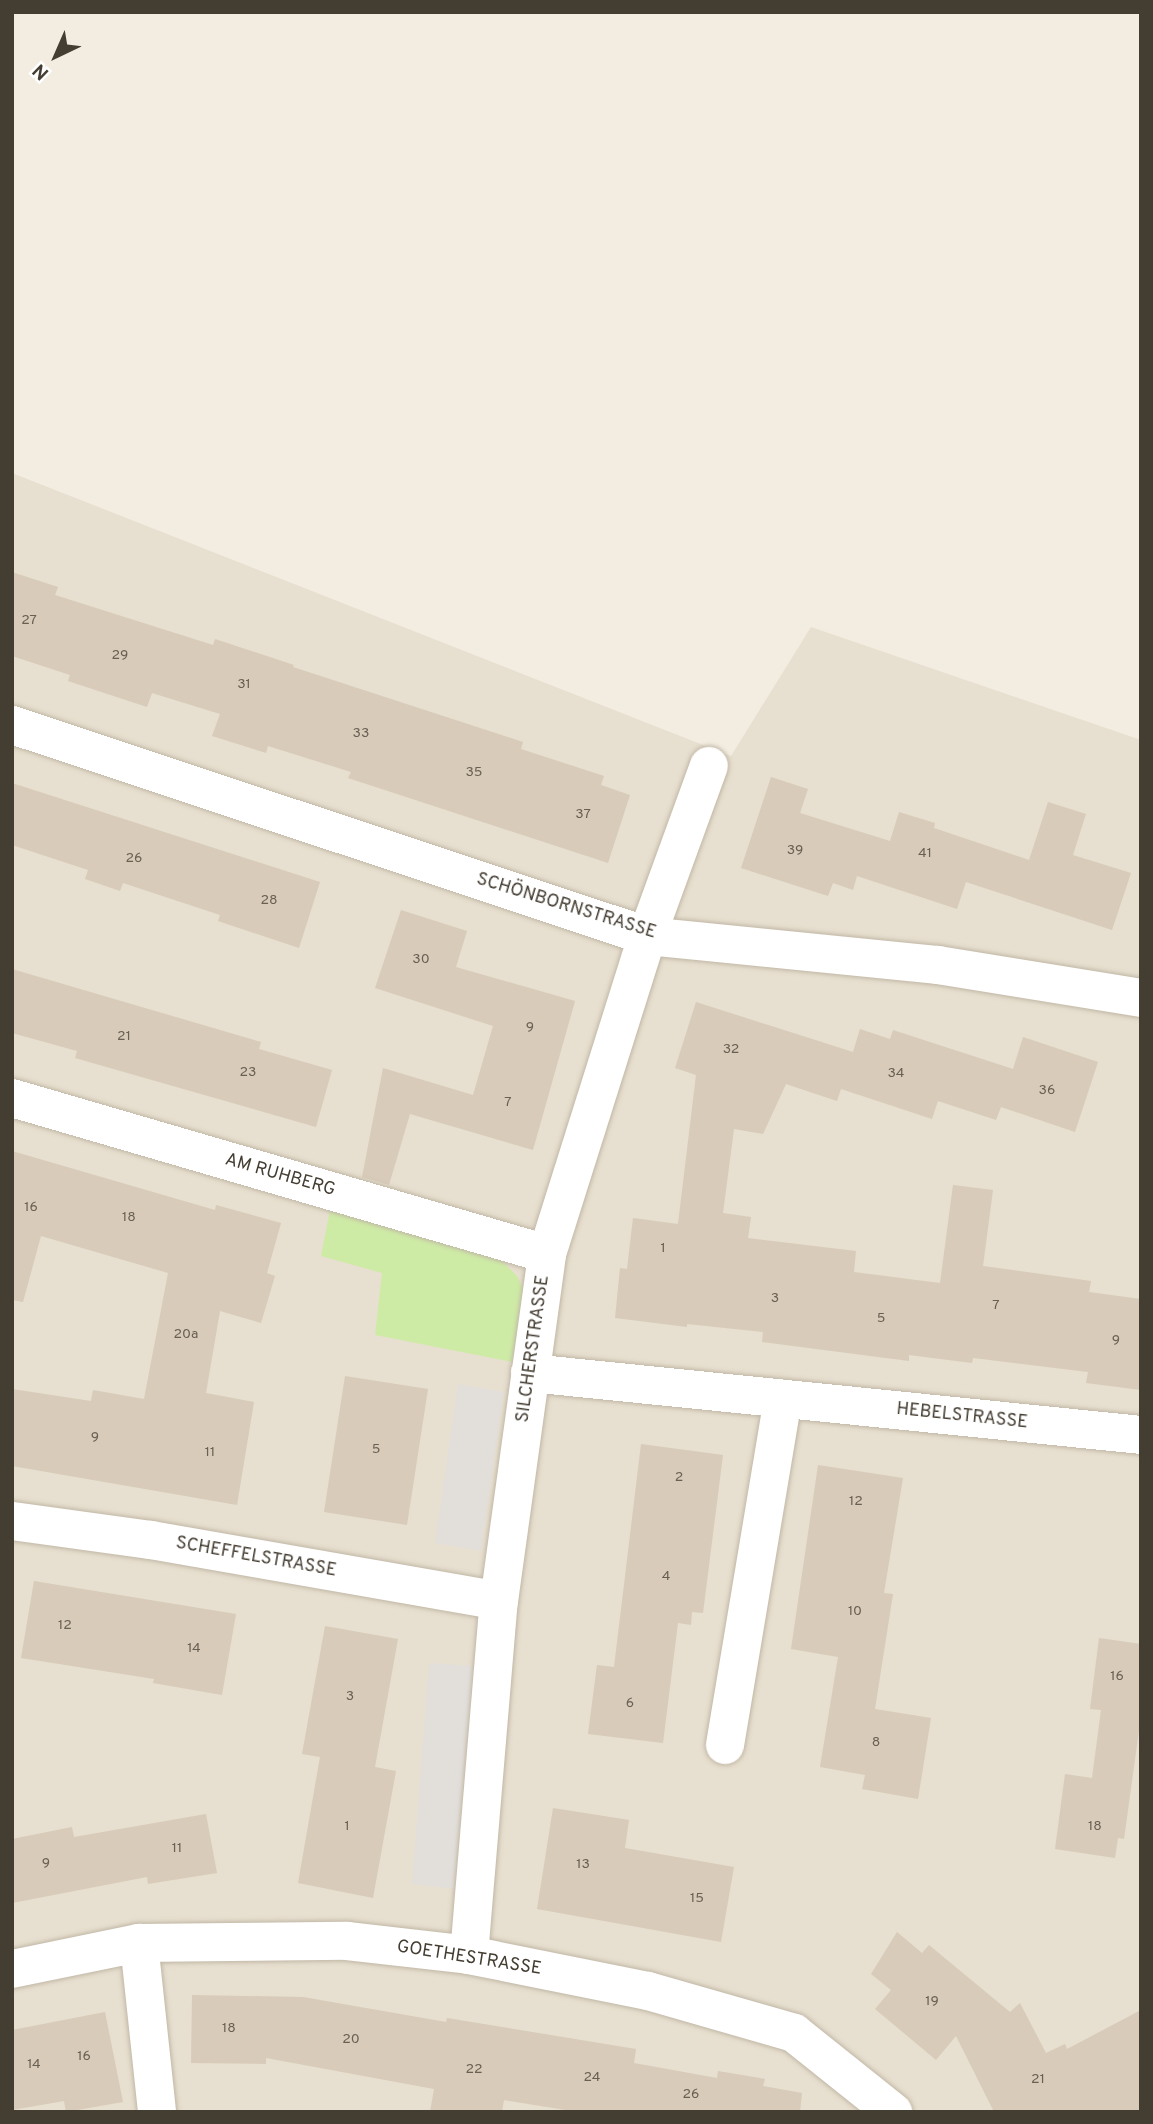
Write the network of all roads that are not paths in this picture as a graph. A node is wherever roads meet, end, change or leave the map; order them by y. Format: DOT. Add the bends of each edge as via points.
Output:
graph roads {
  1 [pos="12,725"];
  2 [pos="709,766"];
  3 [pos="648,936"];
  4 [pos="1141,998"];
  5 [pos="12,1098"];
  6 [pos="547,1254"];
  7 [pos="530,1373"];
  8 [pos="783,1399"];
  9 [pos="1141,1435"];
  10 [pos="12,1521"];
  11 [pos="499,1601"];
  12 [pos="725,1745"];
  13 [pos="139,1943"];
  14 [pos="469,1955"];
  15 [pos="12,1969"];
  16 [pos="157,2112"];
  17 [pos="893,2112"];
  1 -- 3 [label="street, SCHÖNBORNSTRASSE"];
  2 -- 3 [label="street, SILCHERSTRASSE"];
  3 -- 4 [label="street, SCHÖNBORNSTRASSE" via="938,965"];
  3 -- 6 [label="street, SILCHERSTRASSE"];
  5 -- 6 [label="street, AM RUHBERG"];
  6 -- 7 [label="street, SILCHERSTRASSE"];
  7 -- 8 [label="street, HEBELSTRASSE"];
  7 -- 11 [label="street, SILCHERSTRASSE"];
  8 -- 9 [label="street, HEBELSTRASSE"];
  8 -- 12 [label="street"];
  10 -- 11 [label="street, SCHEFFELSTRASSE" via="151,1540"];
  11 -- 14 [label="street, SILCHERSTRASSE"];
  13 -- 14 [label="street, GOETHESTRASSE" via="347,1941"];
  13 -- 15 [label="street, GOETHESTRASSE"];
  13 -- 16 [label="street"];
  14 -- 17 [label="street, GOETHESTRASSE" via="648,1991 794,2033"];
}
